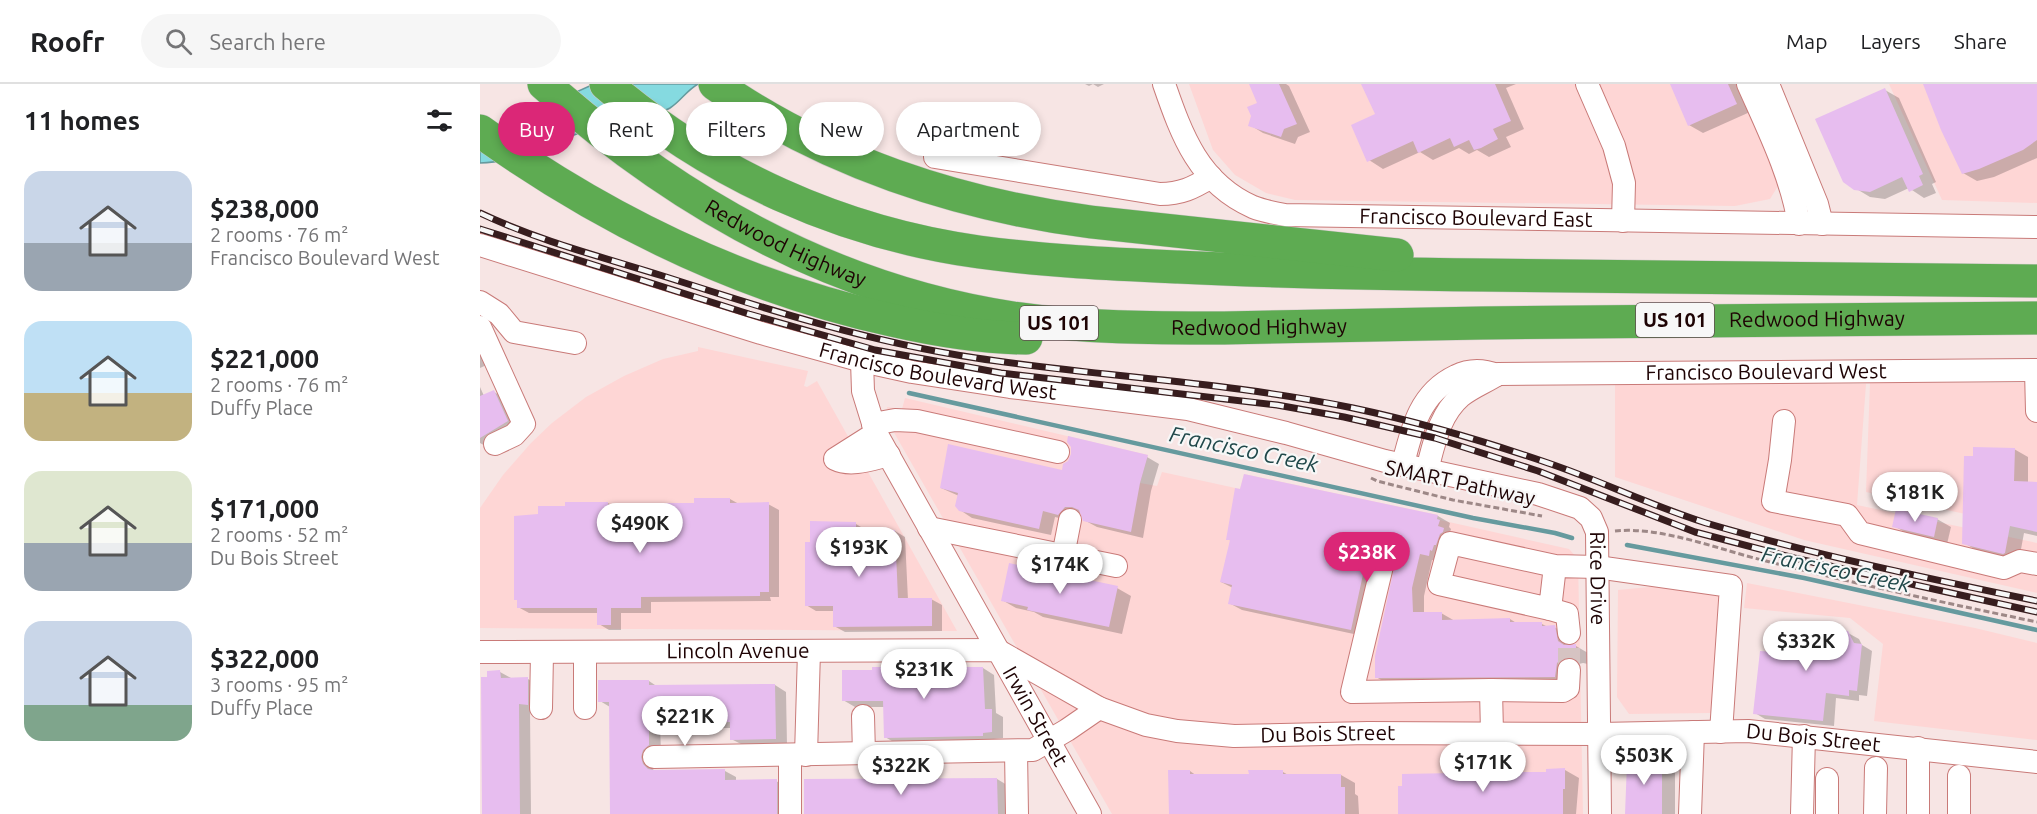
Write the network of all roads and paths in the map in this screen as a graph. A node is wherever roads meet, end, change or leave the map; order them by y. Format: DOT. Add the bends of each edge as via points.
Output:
graph roads {
  1 [pos="544,84"];
  2 [pos="606,84"];
  3 [pos="715,84"];
  4 [pos="1164,84"];
  5 [pos="1587,84"];
  6 [pos="1748,84"];
  7 [pos="1768,84"];
  8 [pos="480,131"];
  9 [pos="935,157"];
  10 [pos="1210,177"];
  11 [pos="1623,221"];
  12 [pos="1799,224"];
  13 [pos="1822,224"];
  14 [pos="2037,227"];
  15 [pos="480,245"];
  16 [pos="1599,276"];
  17 [pos="2037,281"];
  18 [pos="480,302"];
  19 [pos="2037,318"];
  20 [pos="480,327"];
  21 [pos="1312,327"];
  22 [pos="575,344"];
  23 [pos="862,362"];
  24 [pos="2037,370"];
  25 [pos="1497,375"];
  26 [pos="2037,411"];
  27 [pos="1784,421"];
  28 [pos="875,428"];
  29 [pos="495,444"];
  30 [pos="1058,452"];
  31 [pos="889,454"];
  32 [pos="1403,464"];
  33 [pos="1427,470"];
  34 [pos="1368,476"];
  35 [pos="1550,518"];
  36 [pos="1070,520"];
  37 [pos="929,528"];
  38 [pos="1614,531"];
  39 [pos="1063,556"];
  40 [pos="1383,562"];
  41 [pos="2037,564"];
  42 [pos="1116,566"];
  43 [pos="1555,566"];
  44 [pos="1597,567"];
  45 [pos="1550,609"];
  46 [pos="2037,622"];
  47 [pos="1569,633"];
  48 [pos="997,650"];
  49 [pos="808,651"];
  50 [pos="480,652"];
  51 [pos="542,653"];
  52 [pos="585,653"];
  53 [pos="1569,670"];
  54 [pos="1491,690"];
  55 [pos="541,708"];
  56 [pos="585,708"];
  57 [pos="1100,708"];
  58 [pos="863,716"];
  59 [pos="1693,732"];
  60 [pos="1721,732"];
  61 [pos="1492,733"];
  62 [pos="1600,734"];
  63 [pos="1804,736"];
  64 [pos="1048,742"];
  65 [pos="1918,747"];
  66 [pos="1016,751"];
  67 [pos="864,754"];
  68 [pos="798,755"];
  69 [pos="654,757"];
  70 [pos="2037,762"];
  71 [pos="1876,768"];
  72 [pos="1959,776"];
  73 [pos="1827,779"];
  74 [pos="790,814"];
  75 [pos="1017,814"];
  76 [pos="1090,814"];
  77 [pos="1600,814"];
  78 [pos="1690,814"];
  79 [pos="1802,814"];
  80 [pos="1827,814"];
  81 [pos="1875,814"];
  82 [pos="1918,814"];
  83 [pos="1959,814"];
  1 -- 21 [label="highway, Redwood Highway / US 101" via="602,134 674,186 731,220 815,260 916,297 1014,318 1114,327"];
  2 -- 16 [label="highway, Redwood Highway / US 101" via="696,150 789,199 887,233 978,252 1112,264 1266,271"];
  3 -- 16 [label="highway" via="765,116 891,174 1024,212 1146,229"];
  4 -- 10 [label="street, Francisco Boulevard East" via="1192,155"];
  5 -- 11 [label="street" via="1617,156 1624,183"];
  6 -- 12 [label="street" via="1796,202"];
  7 -- 13 [label="street"];
  8 -- 21 [label="highway" via="616,216 705,260 872,316 953,333 1012,338"];
  9 -- 10 [label="street" via="1160,194 1192,190"];
  10 -- 11 [label="street, Francisco Boulevard East" via="1234,197 1284,215"];
  11 -- 12 [label="street, Francisco Boulevard East"];
  12 -- 13 [label="street, Francisco Boulevard East"];
  13 -- 14 [label="street, Francisco Boulevard East"];
  15 -- 23 [label="street, Francisco Boulevard West"];
  16 -- 17 [label="highway, Redwood Highway / US 101"];
  18 -- 22 [label="street" via="499,314 514,332"];
  19 -- 21 [label="highway, Redwood Highway / US 101" via="1712,319"];
  20 -- 29 [label="street" via="524,424 514,435"];
  23 -- 28 [label="street, Irwin Street" via="863,392"];
  23 -- 32 [label="street, Francisco Boulevard West" via="1010,387 1188,409"];
  24 -- 25 [label="street, Francisco Boulevard West"];
  24 -- 26 [label="street"];
  25 -- 32 [label="street, Francisco Boulevard West" via="1485,370 1461,374 1439,386 1424,402 1414,422"];
  25 -- 33 [label="street, Francisco Boulevard West" via="1455,403 1438,429"];
  27 -- 41 [label="street" via="1773,501 1847,515 1860,533 2004,568 2020,561"];
  28 -- 30 [label="street" via="895,420 917,421"];
  28 -- 31 [label="street, Irwin Street"];
  28 -- 31 [label="street" via="835,459 843,463"];
  31 -- 37 [label="street, Irwin Street"];
  32 -- 33 [label="street, Francisco Boulevard West"];
  33 -- 44 [label="street, Rice Drive" via="1538,494 1580,508 1591,518 1597,532"];
  34 -- 35 [label="path, SMART Pathway" via="1453,500"];
  36 -- 39 [label="street"];
  37 -- 39 [label="street"];
  37 -- 48 [label="street, Irwin Street"];
  38 -- 46 [label="path" via="1665,534 1839,579"];
  39 -- 42 [label="street"];
  40 -- 54 [label="street" via="1352,692"];
  43 -- 44 [label="street"];
  43 -- 45 [label="street"];
  43 -- 45 [label="street" via="1450,543 1439,584"];
  44 -- 60 [label="street" via="1731,586"];
  44 -- 62 [label="street, Rice Drive"];
  45 -- 47 [label="street" via="1567,614"];
  48 -- 49 [label="street, Lincoln Avenue"];
  48 -- 57 [label="street, Du Bois Street"];
  48 -- 64 [label="street, Irwin Street"];
  49 -- 52 [label="street, Lincoln Avenue"];
  49 -- 68 [label="street"];
  50 -- 51 [label="street, Lincoln Avenue"];
  51 -- 52 [label="street, Lincoln Avenue"];
  51 -- 55 [label="street"];
  52 -- 56 [label="street"];
  53 -- 54 [label="street" via="1568,688 1563,691"];
  54 -- 61 [label="street"];
  57 -- 61 [label="street, Du Bois Street" via="1178,732 1234,736"];
  57 -- 64 [label="street"];
  58 -- 67 [label="street"];
  59 -- 60 [label="street, Du Bois Street"];
  59 -- 62 [label="street, Du Bois Street"];
  59 -- 78 [label="street"];
  60 -- 63 [label="street, Du Bois Street"];
  61 -- 62 [label="street, Du Bois Street"];
  62 -- 77 [label="street, Rice Drive"];
  63 -- 65 [label="street, Du Bois Street"];
  63 -- 79 [label="street"];
  64 -- 66 [label="street" via="1033,750"];
  64 -- 76 [label="street, Irwin Street"];
  65 -- 70 [label="street, Du Bois Street"];
  65 -- 82 [label="street"];
  66 -- 67 [label="street"];
  66 -- 75 [label="street"];
  67 -- 68 [label="street"];
  68 -- 69 [label="street"];
  68 -- 74 [label="street"];
  71 -- 81 [label="street"];
  72 -- 83 [label="street"];
  73 -- 80 [label="street"];
}
